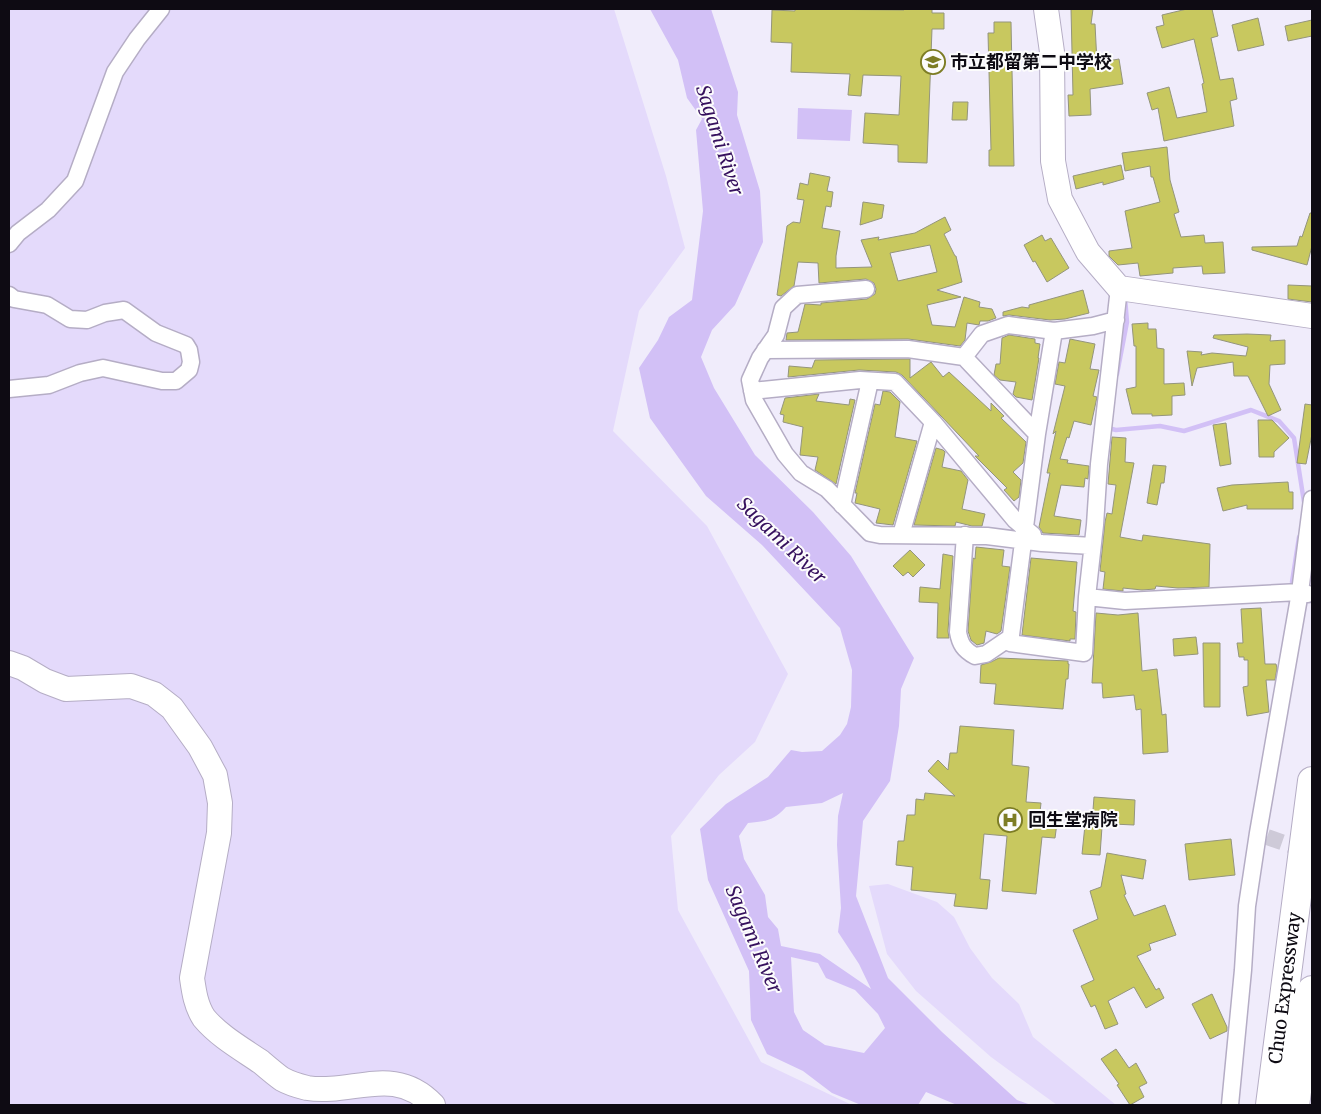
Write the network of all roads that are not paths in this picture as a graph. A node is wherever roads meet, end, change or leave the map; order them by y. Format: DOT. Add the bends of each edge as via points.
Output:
graph roads {
  1 [pos="161,9"];
  2 [pos="1046,9"];
  3 [pos="9,244"];
  4 [pos="1119,288"];
  5 [pos="866,289"];
  6 [pos="9,295"];
  7 [pos="1312,316"];
  8 [pos="1116,320"];
  9 [pos="1054,331"];
  10 [pos="766,350"];
  11 [pos="964,357"];
  12 [pos="870,381"];
  13 [pos="9,389"];
  14 [pos="752,391"];
  15 [pos="933,422"];
  16 [pos="1037,434"];
  17 [pos="1312,500"];
  18 [pos="842,505"];
  19 [pos="901,535"];
  20 [pos="965,535"];
  21 [pos="1025,535"];
  22 [pos="1092,546"];
  23 [pos="1304,593"];
  24 [pos="1087,597"];
  25 [pos="1011,637"];
  26 [pos="9,648"];
  27 [pos="16,666"];
  28 [pos="1312,781"];
  29 [pos="1312,990"];
  30 [pos="433,1105"];
  31 [pos="1230,1105"];
  32 [pos="1270,1105"];
  33 [pos="1295,1105"];
  1 -- 3 [label="street" via="115,72 75,181"];
  2 -- 4 [label="street" via="1052,52 1053,161 1060,199 1088,252"];
  4 -- 7 [label="street"];
  4 -- 8 [label="street"];
  5 -- 10 [label="street" via="797,295 783,308 776,335"];
  6 -- 13 [label="street" via="14,299 47,305 70,318 87,320 124,310 156,333 186,345 191,362 189,370 176,380 162,381 103,368 49,385"];
  8 -- 9 [label="street"];
  8 -- 22 [label="street"];
  9 -- 11 [label="street" via="1008,325 982,334"];
  9 -- 16 [label="street"];
  10 -- 11 [label="street" via="908,349"];
  10 -- 14 [label="street" via="750,380"];
  11 -- 16 [label="street"];
  12 -- 14 [label="street"];
  12 -- 15 [label="street" via="895,382"];
  12 -- 18 [label="street"];
  14 -- 18 [label="street" via="785,454 801,473 827,490"];
  15 -- 19 [label="street"];
  15 -- 21 [label="street"];
  16 -- 21 [label="street"];
  17 -- 23 [label="street"];
  18 -- 19 [label="street" via="870,532"];
  19 -- 20 [label="street"];
  20 -- 21 [label="street"];
  20 -- 25 [label="street" via="959,640 965,651 975,656 986,654"];
  21 -- 22 [label="street" via="1042,543"];
  21 -- 25 [label="street"];
  22 -- 24 [label="street"];
  23 -- 24 [label="street" via="1126,600"];
  23 -- 31 [label="street" via="1247,906"];
  24 -- 25 [label="street" via="1084,653 1010,643"];
  26 -- 27 [label="street"];
  27 -- 30 [label="street" via="66,689 131,686 154,694 172,708 215,775 220,802 219,834 192,978 194,998 204,1018 283,1079 306,1088 330,1089 376,1082 404,1086"];
  28 -- 32 [label="highway, Chuo Expressway"];
  29 -- 33 [label="highway, Chuo Expressway"];
}
